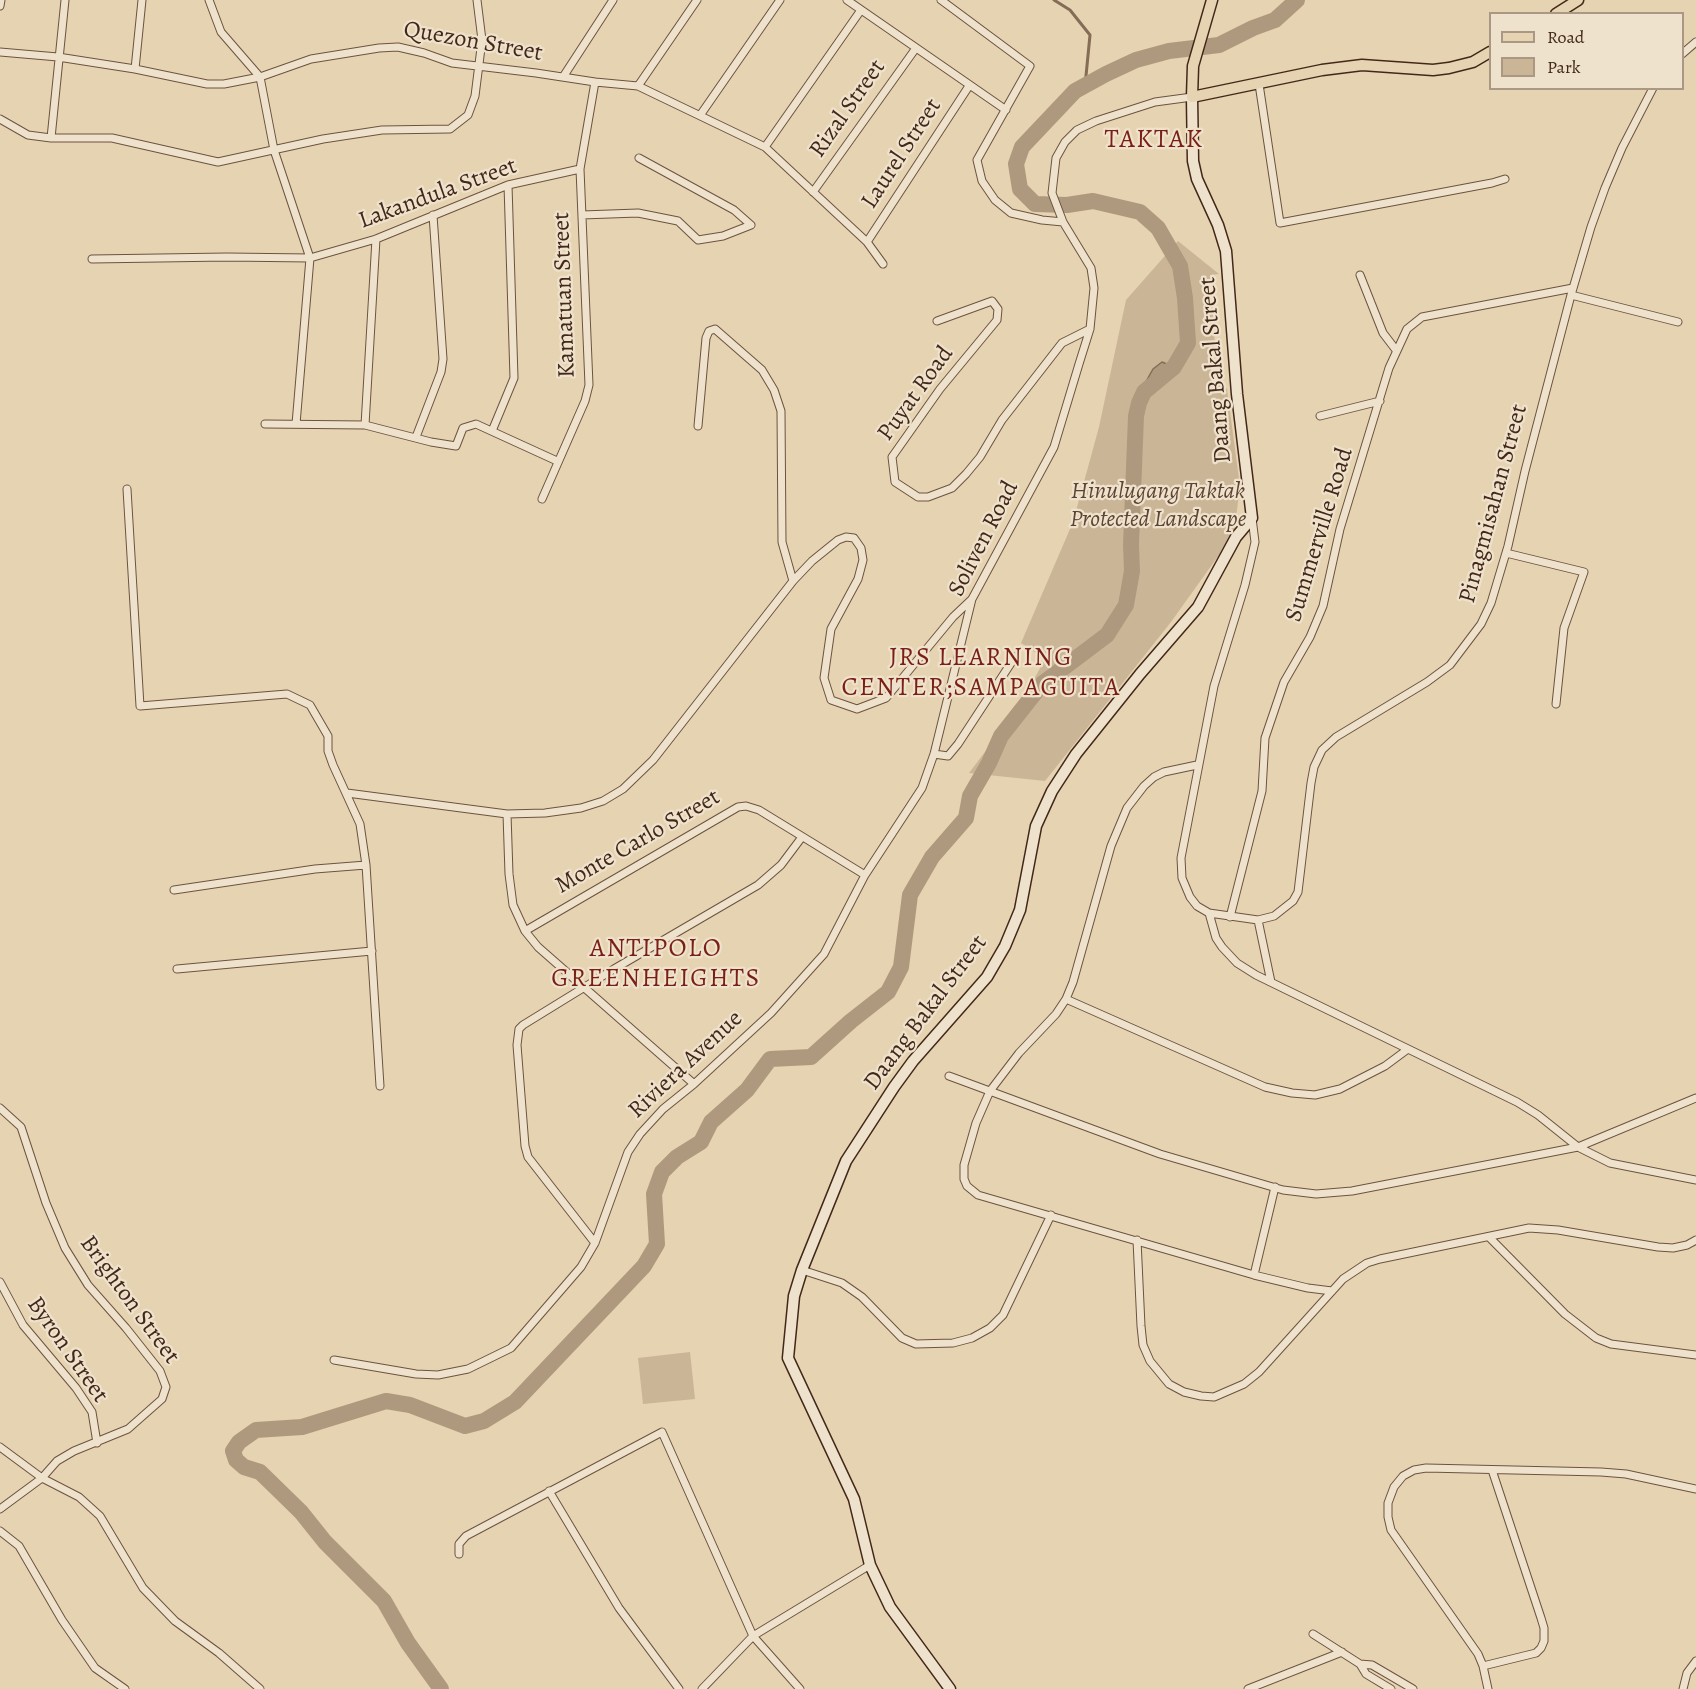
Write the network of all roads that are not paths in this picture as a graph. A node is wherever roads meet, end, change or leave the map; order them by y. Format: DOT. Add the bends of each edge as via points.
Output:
graph roads {
  1 [pos="1,0"];
  2 [pos="65,0"];
  3 [pos="141,0"];
  4 [pos="209,0"];
  5 [pos="477,0"];
  6 [pos="614,0"];
  7 [pos="697,0"];
  8 [pos="780,0"];
  9 [pos="847,0"];
  10 [pos="941,0"];
  11 [pos="1212,0"];
  12 [pos="1578,0"];
  13 [pos="0,6"];
  14 [pos="861,10"];
  15 [pos="1559,12"];
  16 [pos="1696,42"];
  17 [pos="916,48"];
  18 [pos="0,52"];
  19 [pos="1489,53"];
  20 [pos="1684,53"];
  21 [pos="58,57"];
  22 [pos="479,67"];
  23 [pos="135,69"];
  24 [pos="260,77"];
  25 [pos="562,77"];
  26 [pos="595,82"];
  27 [pos="1259,84"];
  28 [pos="638,86"];
  29 [pos="969,86"];
  30 [pos="1652,90"];
  31 [pos="1192,97"];
  32 [pos="1006,110"];
  33 [pos="701,114"];
  34 [pos="0,119"];
  35 [pos="51,138"];
  36 [pos="765,147"];
  37 [pos="274,150"];
  38 [pos="639,158"];
  39 [pos="580,169"];
  40 [pos="1505,179"];
  41 [pos="508,185"];
  42 [pos="813,192"];
  43 [pos="434,215"];
  44 [pos="582,215"];
  45 [pos="1062,219"];
  46 [pos="376,239"];
  47 [pos="867,242"];
  48 [pos="310,258"];
  49 [pos="92,259"];
  50 [pos="883,264"];
  51 [pos="1360,275"];
  52 [pos="1572,292"];
  53 [pos="937,321"];
  54 [pos="1678,322"];
  55 [pos="1090,329"];
  56 [pos="1396,350"];
  57 [pos="1380,401"];
  58 [pos="1320,416"];
  59 [pos="265,424"];
  60 [pos="296,424"];
  61 [pos="365,425"];
  62 [pos="698,426"];
  63 [pos="492,431"];
  64 [pos="416,437"];
  65 [pos="557,461"];
  66 [pos="127,489"];
  67 [pos="542,499"];
  68 [pos="1252,518"];
  69 [pos="1506,553"];
  70 [pos="793,581"];
  71 [pos="972,599"];
  72 [pos="1015,657"];
  73 [pos="1556,704"];
  74 [pos="934,754"];
  75 [pos="1197,765"];
  76 [pos="347,793"];
  77 [pos="507,814"];
  78 [pos="802,837"];
  79 [pos="366,865"];
  80 [pos="865,875"];
  81 [pos="174,890"];
  82 [pos="1209,913"];
  83 [pos="1230,917"];
  84 [pos="1258,921"];
  85 [pos="525,931"];
  86 [pos="372,951"];
  87 [pos="177,969"];
  88 [pos="1271,982"];
  89 [pos="585,988"];
  90 [pos="1066,999"];
  91 [pos="1408,1049"];
  92 [pos="949,1076"];
  93 [pos="694,1084"];
  94 [pos="380,1086"];
  95 [pos="990,1090"];
  96 [pos="1696,1098"];
  97 [pos="0,1108"];
  98 [pos="1578,1147"];
  99 [pos="1696,1180"];
  100 [pos="1275,1187"];
  101 [pos="1051,1215"];
  102 [pos="1489,1237"];
  103 [pos="1137,1240"];
  104 [pos="1696,1240"];
  105 [pos="595,1243"];
  106 [pos="802,1270"];
  107 [pos="1254,1275"];
  108 [pos="0,1282"];
  109 [pos="1332,1291"];
  110 [pos="1696,1355"];
  111 [pos="334,1360"];
  112 [pos="97,1443"];
  113 [pos="0,1447"];
  114 [pos="1492,1470"];
  115 [pos="42,1478"];
  116 [pos="1696,1489"];
  117 [pos="549,1491"];
  118 [pos="0,1509"];
  119 [pos="0,1531"];
  120 [pos="459,1554"];
  121 [pos="870,1565"];
  122 [pos="1313,1635"];
  123 [pos="753,1636"];
  124 [pos="1342,1653"];
  125 [pos="1696,1661"];
  126 [pos="1360,1664"];
  127 [pos="1484,1666"];
  128 [pos="124,1689"];
  129 [pos="260,1689"];
  130 [pos="679,1689"];
  131 [pos="702,1689"];
  132 [pos="800,1689"];
  133 [pos="950,1689"];
  134 [pos="1248,1689"];
  135 [pos="1391,1689"];
  136 [pos="1413,1689"];
  137 [pos="1488,1689"];
  138 [pos="1683,1689"];
  1 -- 13 [label="street"];
  2 -- 21 [label="street"];
  3 -- 23 [label="street"];
  4 -- 24 [label="street" via="221,32"];
  5 -- 22 [label="street" via="482,40"];
  6 -- 25 [label="street"];
  7 -- 28 [label="street"];
  8 -- 33 [label="street"];
  9 -- 14 [label="street"];
  10 -- 32 [label="street" via="1030,66"];
  11 -- 31 [label="main road" via="1193,66"];
  12 -- 15 [label="main road"];
  14 -- 17 [label="street"];
  14 -- 36 [label="street"];
  16 -- 20 [label="street"];
  17 -- 29 [label="street"];
  17 -- 42 [label="street, Rizal Street"];
  18 -- 21 [label="street, Quezon Street"];
  19 -- 27 [label="main road" via="1449,68 1362,65"];
  21 -- 23 [label="street, Quezon Street"];
  21 -- 35 [label="street"];
  22 -- 24 [label="street, Quezon Street" via="388,47 311,59"];
  22 -- 25 [label="street, Quezon Street"];
  22 -- 37 [label="street" via="468,116 450,129 382,129"];
  23 -- 24 [label="street, Quezon Street" via="207,84"];
  24 -- 37 [label="street"];
  25 -- 26 [label="street, Quezon Street"];
  26 -- 28 [label="street, Quezon Street"];
  26 -- 39 [label="street, Kamatuan Street"];
  27 -- 31 [label="main road"];
  27 -- 40 [label="street" via="1280,223"];
  28 -- 33 [label="street, Quezon Street"];
  29 -- 32 [label="street"];
  29 -- 47 [label="street, Laurel Street"];
  30 -- 52 [label="street, Pinagmisahan Street" via="1605,188"];
  31 -- 45 [label="street, Soliven Road" via="1155,102 1077,130 1056,158 1052,192"];
  31 -- 68 [label="street, Daang Bakal Street" via="1193,161 1226,251"];
  32 -- 45 [label="street" via="977,160 982,182 1011,213 1042,220"];
  33 -- 36 [label="street, Quezon Street"];
  34 -- 35 [label="street" via="28,135"];
  35 -- 37 [label="street" via="112,138 218,162"];
  36 -- 42 [label="street, Quezon Street"];
  37 -- 48 [label="street"];
  38 -- 44 [label="street" via="734,210 751,225 698,240 678,221 638,213"];
  39 -- 41 [label="street, Lakandula Street"];
  39 -- 44 [label="street, Kamatuan Street"];
  41 -- 43 [label="street, Lakandula Street"];
  41 -- 63 [label="street" via="514,378"];
  42 -- 47 [label="street, Quezon Street"];
  43 -- 46 [label="street, Lakandula Street"];
  43 -- 64 [label="street" via="443,359"];
  44 -- 65 [label="street, Kamatuan Street" via="589,385"];
  45 -- 55 [label="street, Soliven Road" via="1091,268 1094,288"];
  46 -- 48 [label="street, Lakandula Street"];
  46 -- 61 [label="street"];
  47 -- 50 [label="street, Quezon Street"];
  48 -- 49 [label="street, Lakandula Street"];
  48 -- 60 [label="street"];
  51 -- 56 [label="street" via="1383,333"];
  52 -- 54 [label="street"];
  52 -- 56 [label="street, Summerville Road" via="1422,317 1407,329"];
  52 -- 69 [label="street, Pinagmisahan Street"];
  53 -- 55 [label="street, Puyat Road" via="992,301 998,309 997,320 940,389 892,457 895,482 918,497 952,488 1062,343"];
  55 -- 71 [label="street, Soliven Road" via="1054,447"];
  56 -- 57 [label="street, Summerville Road"];
  57 -- 58 [label="street"];
  57 -- 83 [label="street, Summerville Road" via="1341,529 1323,606 1284,682 1265,738 1262,791"];
  59 -- 60 [label="street"];
  60 -- 61 [label="street"];
  61 -- 64 [label="street"];
  62 -- 70 [label="street" via="706,338 715,329 762,370 781,411 782,542"];
  63 -- 64 [label="street" via="476,424 467,426 456,446"];
  63 -- 65 [label="street"];
  65 -- 67 [label="street, Kamatuan Street"];
  66 -- 76 [label="street" via="140,706 287,694 310,705 328,736 328,751"];
  68 -- 75 [label="street" via="1255,542 1214,686"];
  68 -- 106 [label="street, Daang Bakal Street" via="1236,537 1198,607 1076,754 1052,791 1036,826 1020,910 1005,946 987,977 913,1061 846,1161"];
  69 -- 73 [label="street" via="1584,572 1564,628"];
  69 -- 84 [label="street, Pinagmisahan Street" via="1481,624 1450,665 1344,731 1322,750 1311,783 1298,892 1274,916"];
  70 -- 71 [label="street" via="838,540 854,538 861,548 863,560 858,579 831,629 824,678 831,700 857,709 886,698"];
  70 -- 77 [label="street" via="653,760 623,789 581,808"];
  71 -- 74 [label="street, Soliven Road"];
  72 -- 74 [label="street" via="948,756"];
  74 -- 80 [label="street, Soliven Road" via="922,788"];
  75 -- 82 [label="street" via="1181,858 1182,878 1190,897"];
  75 -- 90 [label="street" via="1154,777 1127,808 1110,846"];
  76 -- 77 [label="street"];
  76 -- 79 [label="street" via="360,824"];
  77 -- 85 [label="street" via="513,905"];
  78 -- 80 [label="street, Monte Carlo Street"];
  78 -- 85 [label="street, Monte Carlo Street" via="759,810 738,807"];
  78 -- 89 [label="street" via="781,865 758,885"];
  79 -- 81 [label="street"];
  79 -- 86 [label="street"];
  80 -- 93 [label="street, Riviera Avenue" via="824,954 771,1013"];
  82 -- 83 [label="street"];
  82 -- 88 [label="street" via="1216,938 1229,956"];
  83 -- 84 [label="street"];
  84 -- 88 [label="street"];
  85 -- 89 [label="street"];
  86 -- 87 [label="street"];
  86 -- 94 [label="street"];
  88 -- 91 [label="street"];
  89 -- 93 [label="street"];
  89 -- 105 [label="street" via="523,1025 517,1045 528,1157"];
  90 -- 91 [label="street" via="1264,1087 1292,1093 1316,1095 1340,1089"];
  90 -- 95 [label="street"];
  91 -- 98 [label="street" via="1517,1102"];
  92 -- 95 [label="street"];
  93 -- 105 [label="street, Riviera Avenue" via="663,1109 628,1152"];
  95 -- 100 [label="street" via="1160,1154"];
  95 -- 101 [label="street" via="964,1166 966,1186 978,1195"];
  96 -- 98 [label="street"];
  97 -- 112 [label="street, Brighton Street" via="21,1127 64,1248 88,1285 160,1371 166,1387 162,1399 128,1429"];
  98 -- 99 [label="street" via="1610,1163"];
  98 -- 100 [label="street" via="1352,1191 1316,1194"];
  100 -- 107 [label="street"];
  101 -- 103 [label="street"];
  101 -- 106 [label="street" via="1003,1315 990,1328 953,1343 916,1344 902,1338 862,1297 842,1283"];
  102 -- 104 [label="street" via="1542,1227 1658,1247 1672,1248"];
  102 -- 109 [label="street" via="1380,1259 1354,1270"];
  102 -- 110 [label="street" via="1565,1314 1596,1338 1611,1344"];
  103 -- 107 [label="street"];
  103 -- 109 [label="street" via="1143,1345 1159,1374 1184,1392 1214,1397 1244,1384"];
  105 -- 111 [label="street, Riviera Avenue" via="581,1267 511,1347 476,1366 438,1375"];
  106 -- 121 [label="street, Daang Bakal Street" via="794,1296 788,1358 854,1499"];
  107 -- 109 [label="street"];
  108 -- 112 [label="street, Byron Street" via="23,1325 92,1412"];
  112 -- 115 [label="street" via="57,1461"];
  113 -- 115 [label="street"];
  114 -- 116 [label="street" via="1626,1474"];
  114 -- 127 [label="street" via="1544,1628 1544,1641 1536,1653"];
  114 -- 127 [label="street" via="1413,1470 1402,1476 1388,1503 1391,1530 1399,1544"];
  115 -- 118 [label="street"];
  115 -- 129 [label="street" via="79,1497 100,1516 143,1588 175,1621"];
  117 -- 120 [label="street" via="465,1536 459,1544"];
  117 -- 123 [label="street" via="662,1432"];
  117 -- 130 [label="street" via="619,1608"];
  119 -- 128 [label="street" via="19,1546 95,1668"];
  121 -- 123 [label="street"];
  121 -- 133 [label="street, Daang Bakal Street" via="890,1606"];
  122 -- 124 [label="street"];
  123 -- 131 [label="street"];
  123 -- 132 [label="street"];
  124 -- 126 [label="street"];
  124 -- 134 [label="street"];
  125 -- 138 [label="street" via="1687,1673"];
  126 -- 135 [label="street" via="1366,1674"];
  126 -- 136 [label="street" via="1372,1665"];
  127 -- 137 [label="street"];
}
